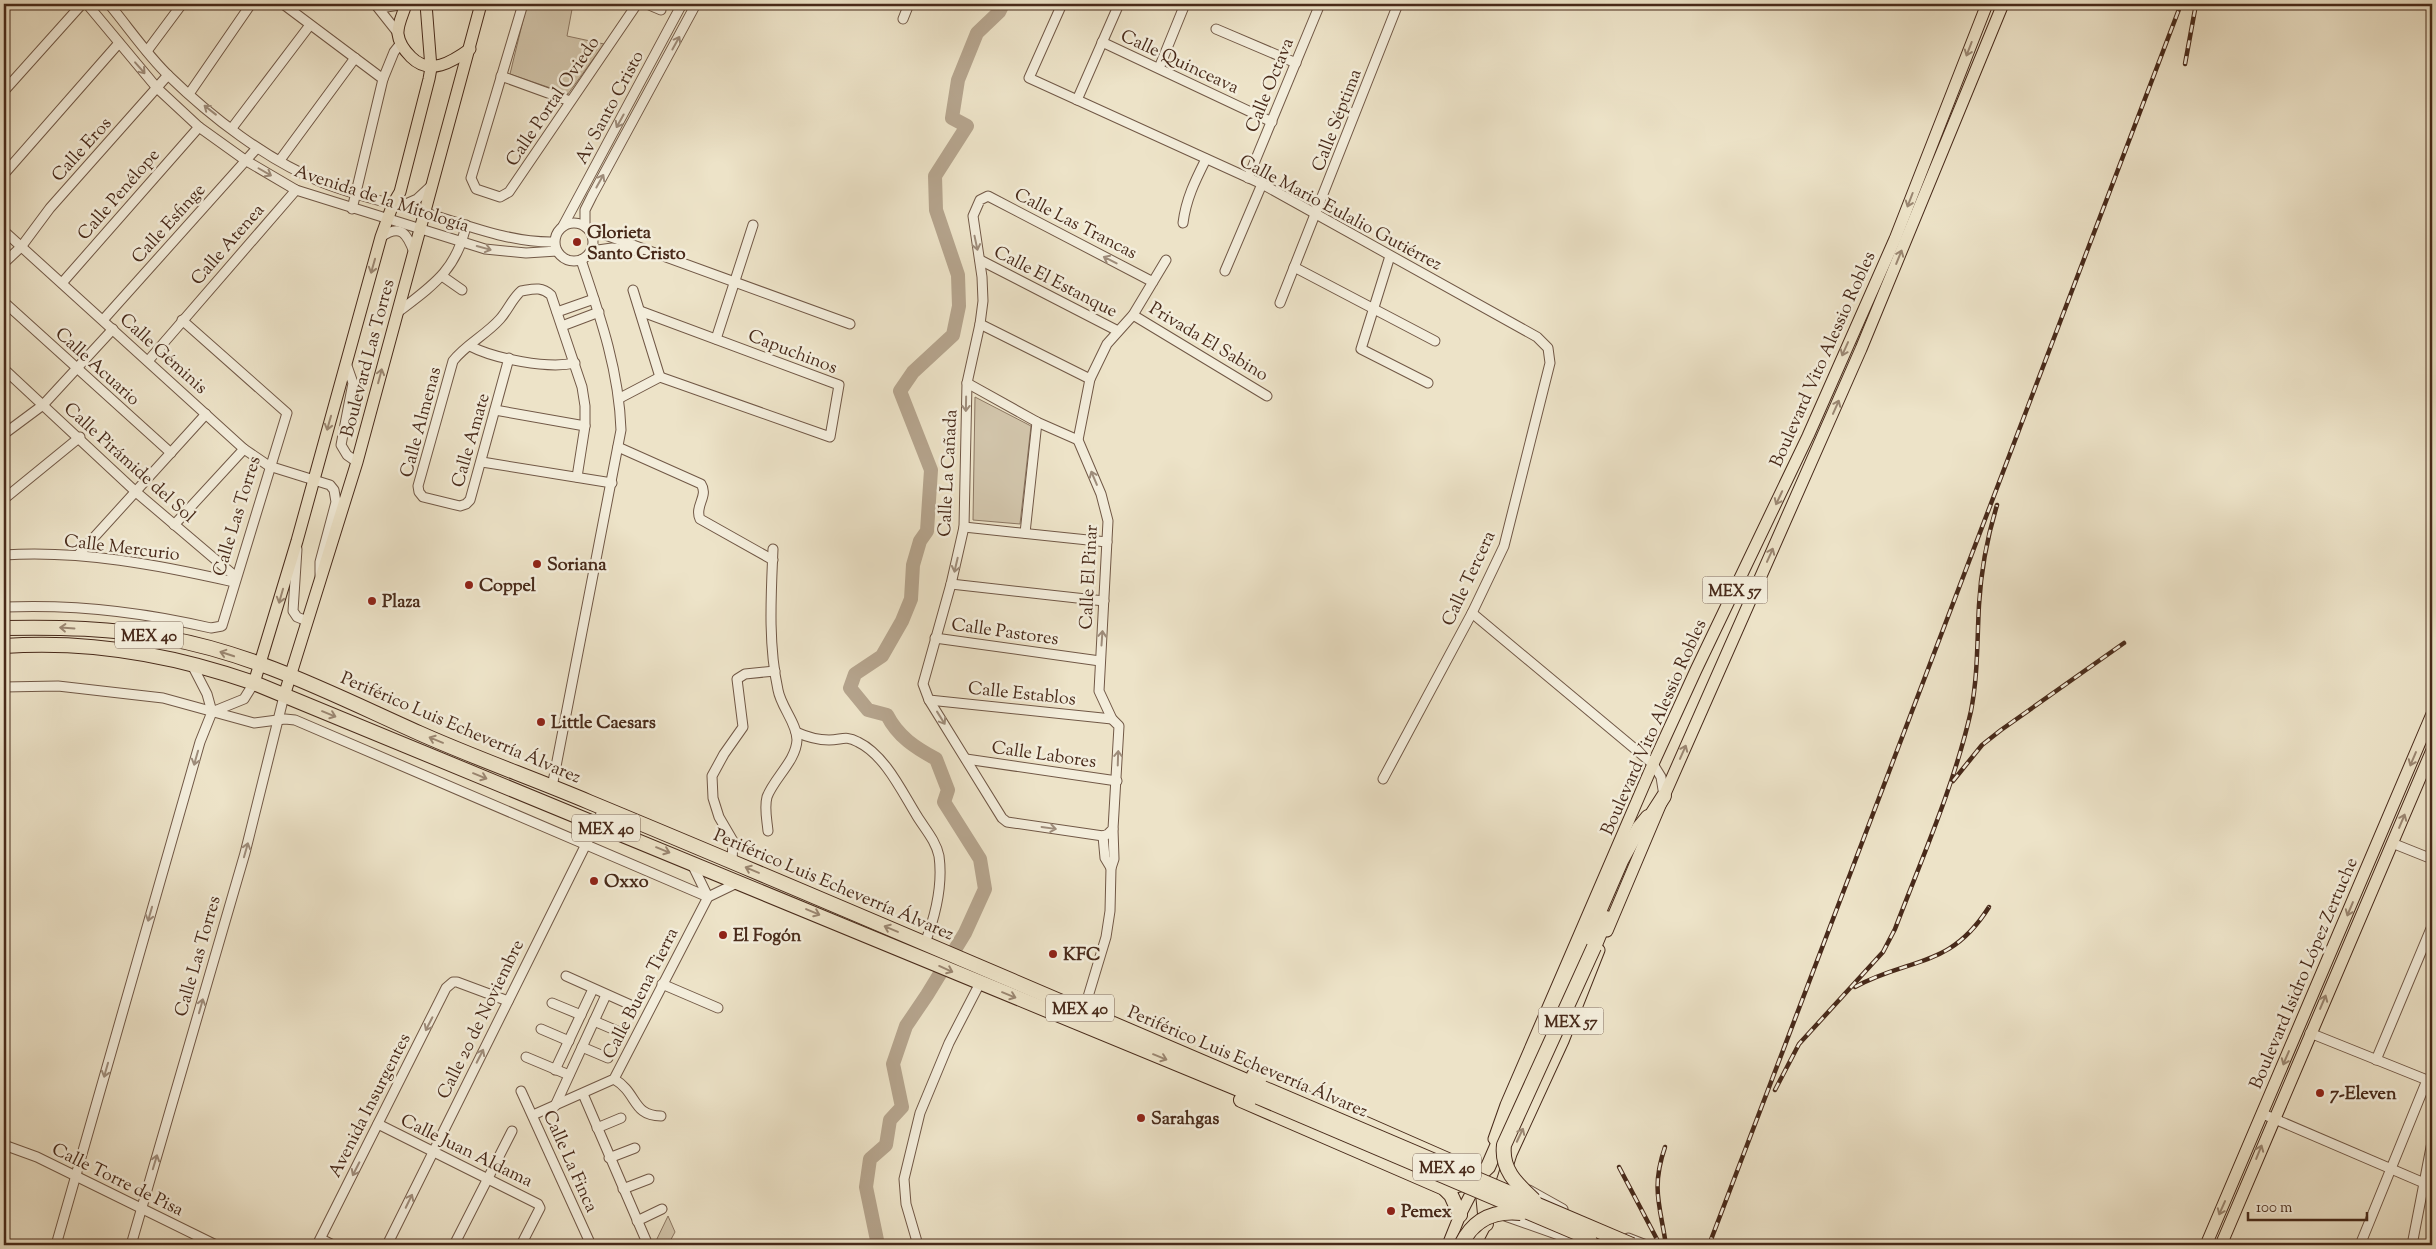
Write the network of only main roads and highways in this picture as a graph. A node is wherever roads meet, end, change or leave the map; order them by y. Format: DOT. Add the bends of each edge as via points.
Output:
graph roads {
  1 [pos="406,4"];
  2 [pos="426,4"];
  3 [pos="472,4"];
  4 [pos="481,4"];
  5 [pos="1987,4"];
  6 [pos="2003,4"];
  7 [pos="478,16"];
  8 [pos="470,49"];
  9 [pos="431,68"];
  10 [pos="1808,436"];
  11 [pos="1820,442"];
  12 [pos="4,628"];
  13 [pos="4,646"];
  14 [pos="298,652"];
  15 [pos="263,662"];
  16 [pos="290,674"];
  17 [pos="254,683"];
  18 [pos="316,686"];
  19 [pos="284,696"];
  20 [pos="2432,714"];
  21 [pos="2432,750"];
  22 [pos="1664,796"];
  23 [pos="1648,817"];
  24 [pos="2322,974"];
  25 [pos="2333,979"];
  26 [pos="1187,1056"];
  27 [pos="1208,1077"];
  28 [pos="1261,1093"];
  29 [pos="1450,1160"];
  30 [pos="1481,1176"];
  31 [pos="1444,1188"];
  32 [pos="1493,1210"];
  33 [pos="1542,1213"];
  34 [pos="1460,1215"];
  35 [pos="1512,1218"];
  36 [pos="1484,1228"];
  37 [pos="1454,1242"];
  38 [pos="1476,1245"];
  39 [pos="1608,1245"];
  40 [pos="1632,1245"];
  41 [pos="2206,1245"];
  42 [pos="2221,1245"];
  1 -- 9 [label="main road" via="400,38 414,60"];
  2 -- 9 [label="main road, Boulevard Las Torres"];
  3 -- 7 [label="main road"];
  4 -- 7 [label="main road, Boulevard Las Torres"];
  5 -- 10 [label="main road, Boulevard Vito Alessio Robles / MEX 57, one-way" via="1895,238"];
  11 -- 6 [label="main road, Boulevard Vito Alessio Robles / MEX 57, one-way"];
  7 -- 8 [label="main road, Boulevard Las Torres"];
  8 -- 9 [label="main road" via="456,59"];
  14 -- 8 [label="main road, Boulevard Las Torres, one-way" via="357,462"];
  9 -- 15 [label="main road, Boulevard Las Torres, one-way" via="397,205 387,219 381,237"];
  10 -- 11 [label="main road"];
  10 -- 30 [label="main road, Boulevard Vito Alessio Robles / MEX 57, one-way" via="1653,764 1506,1105"];
  22 -- 11 [label="main road, Boulevard Vito Alessio Robles / MEX 57, one-way"];
  15 -- 12 [label="highway, Periférico Luis Echeverría Álvarez / MEX 40, one-way" via="168,638 126,632 52,627"];
  13 -- 17 [label="highway, Periférico Luis Echeverría Álvarez / MEX 40" via="70,646 129,652 191,663"];
  14 -- 16 [label="main road, Boulevard Las Torres"];
  14 -- 18 [label="main road" via="304,675"];
  15 -- 16 [label="highway, Periférico Luis Echeverría Álvarez / MEX 40"];
  15 -- 17 [label="main road, Boulevard Las Torres"];
  15 -- 19 [label="highway" via="271,681"];
  16 -- 18 [label="highway, Periférico Luis Echeverría Álvarez / MEX 40"];
  16 -- 19 [label="main road, Calle Las Torres"];
  17 -- 19 [label="highway, Periférico Luis Echeverría Álvarez / MEX 40"];
  26 -- 18 [label="highway, Periférico Luis Echeverría Álvarez / MEX 40, one-way" via="732,861 422,734"];
  19 -- 27 [label="highway, Periférico Luis Echeverría Álvarez / MEX 40, one-way"];
  20 -- 24 [label="main road, Boulevard Isidro López Zertuche, one-way"];
  25 -- 21 [label="main road, Boulevard Isidro López Zertuche, one-way"];
  22 -- 23 [label="highway"];
  32 -- 22 [label="main road, Boulevard Vito Alessio Robles / MEX 57, one-way" via="1511,1154 1563,1040"];
  23 -- 30 [label="highway" via="1621,862 1492,1158"];
  23 -- 33 [label="highway, bridge" via="1594,947 1504,1145 1510,1176"];
  24 -- 25 [label="main road"];
  24 -- 41 [label="main road, Boulevard Isidro López Zertuche, one-way"];
  42 -- 25 [label="main road, Boulevard Isidro López Zertuche, one-way"];
  26 -- 28 [label="highway, Periférico Luis Echeverría Álvarez / MEX 40"];
  26 -- 29 [label="highway" via="1225,1063"];
  27 -- 28 [label="highway, Periférico Luis Echeverría Álvarez / MEX 40"];
  27 -- 31 [label="highway" via="1225,1092 1243,1101"];
  28 -- 33 [label="highway, Periférico Luis Echeverría Álvarez / MEX 40, bridge"];
  29 -- 30 [label="highway"];
  29 -- 31 [label="highway" via="1454,1172"];
  30 -- 31 [label="highway" via="1463,1185"];
  30 -- 32 [label="main road"];
  30 -- 34 [label="main road, Boulevard Vito Alessio Robles / MEX 57"];
  30 -- 36 [label="highway"];
  31 -- 34 [label="highway"];
  32 -- 36 [label="main road, Boulevard Vito Alessio Robles / MEX 57"];
  33 -- 37 [label="highway, bridge" via="1490,1215"];
  33 -- 39 [label="highway, Periférico Luis Echeverría Álvarez / MEX 40, bridge"];
  33 -- 40 [label="highway, Periférico Luis Echeverría Álvarez / MEX 40, bridge"];
  34 -- 37 [label="main road, Boulevard Vito Alessio Robles / MEX 57"];
  35 -- 36 [label="main road" via="1495,1221"];
  36 -- 38 [label="main road, Boulevard Vito Alessio Robles / MEX 57"];
  37 -- 38 [label="main road" via="1464,1235"];
}
